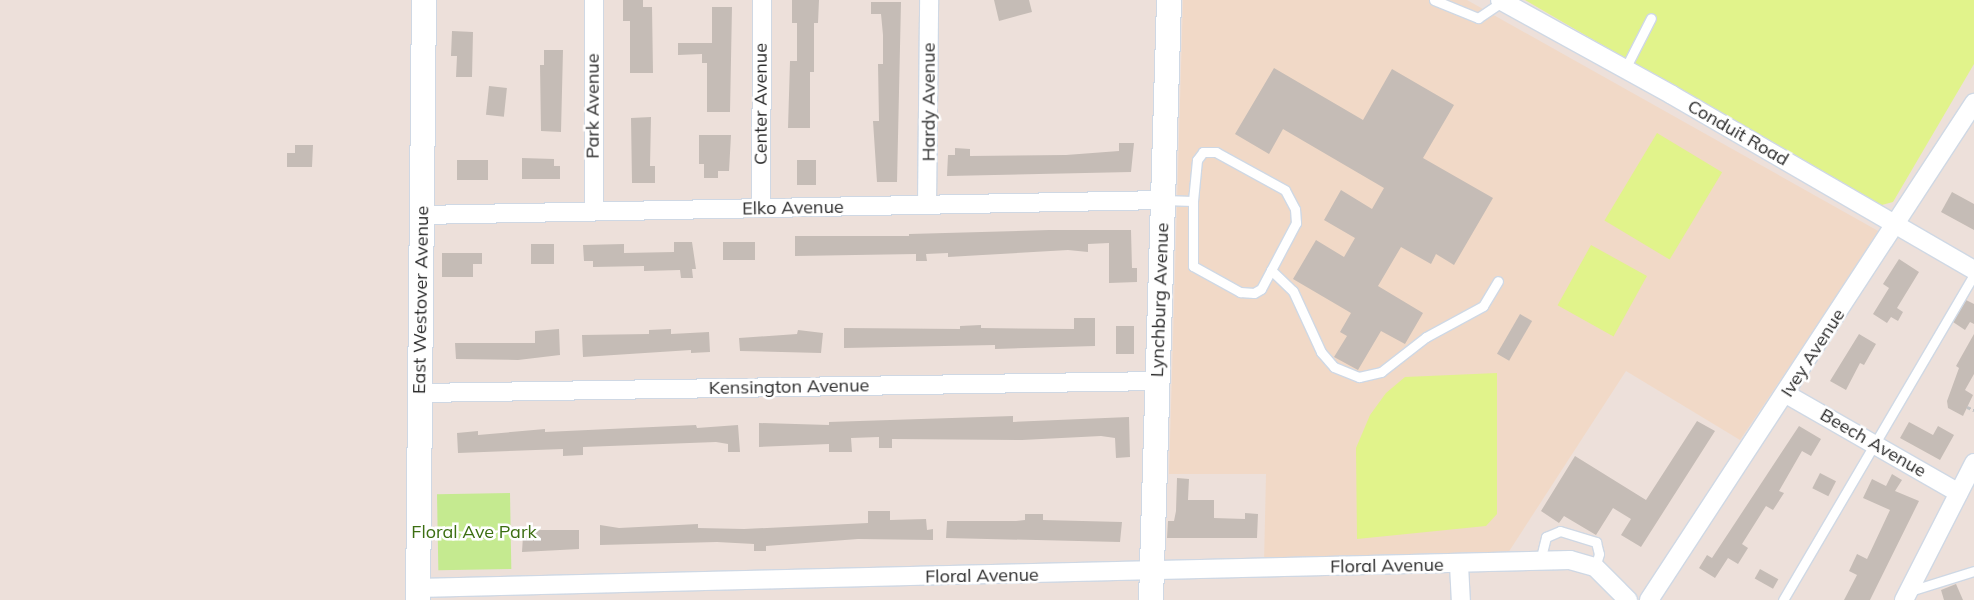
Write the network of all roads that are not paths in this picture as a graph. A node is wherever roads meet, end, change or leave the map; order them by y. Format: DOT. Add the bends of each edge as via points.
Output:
graph roads {
  1 [pos="424,0"];
  2 [pos="594,0"];
  3 [pos="762,0"];
  4 [pos="929,0"];
  5 [pos="1169,0"];
  6 [pos="1434,0"];
  7 [pos="1501,1"];
  8 [pos="1651,18"];
  9 [pos="1625,68"];
  10 [pos="1974,103"];
  11 [pos="1164,200"];
  12 [pos="1193,201"];
  13 [pos="927,205"];
  14 [pos="761,208"];
  15 [pos="594,211"];
  16 [pos="422,215"];
  17 [pos="1897,226"];
  18 [pos="1271,270"];
  19 [pos="1974,270"];
  20 [pos="1974,274"];
  21 [pos="1498,281"];
  22 [pos="1158,381"];
  23 [pos="420,393"];
  24 [pos="1786,394"];
  25 [pos="1874,444"];
  26 [pos="1974,463"];
  27 [pos="1959,492"];
  28 [pos="1543,561"];
  29 [pos="1459,565"];
  30 [pos="1595,567"];
  31 [pos="1974,571"];
  32 [pos="1151,572"];
  33 [pos="418,594"];
  34 [pos="1906,596"];
  35 [pos="1151,600"];
  36 [pos="1460,600"];
  37 [pos="1628,600"];
  38 [pos="1649,600"];
  39 [pos="1783,600"];
  1 -- 16 [label="street, East Westover Avenue"];
  2 -- 15 [label="street, Park Avenue"];
  3 -- 14 [label="street, Center Avenue"];
  4 -- 13 [label="street, Hardy Avenue"];
  5 -- 11 [label="street, Lynchburg Avenue"];
  6 -- 7 [label="lane" via="1478,18"];
  7 -- 9 [label="street, Conduit Road"];
  8 -- 9 [label="lane"];
  9 -- 17 [label="street, Conduit Road"];
  10 -- 17 [label="street, Ivey Avenue"];
  11 -- 12 [label="lane"];
  11 -- 13 [label="street, Elko Avenue"];
  11 -- 22 [label="street, Lynchburg Avenue"];
  12 -- 18 [label="lane" via="1194,266 1248,294 1261,289"];
  12 -- 18 [label="lane" via="1197,160 1203,152 1216,152 1285,190 1295,209 1296,223"];
  13 -- 14 [label="street, Elko Avenue"];
  14 -- 15 [label="street, Elko Avenue"];
  15 -- 16 [label="street, Elko Avenue"];
  16 -- 23 [label="street, East Westover Avenue"];
  17 -- 19 [label="street, Conduit Road"];
  17 -- 24 [label="street, Ivey Avenue"];
  18 -- 21 [label="lane" via="1293,291 1327,360 1334,367 1358,377 1381,372 1426,336 1483,306"];
  20 -- 25 [label="lane"];
  22 -- 23 [label="street, Kensington Avenue"];
  22 -- 32 [label="street, Lynchburg Avenue"];
  23 -- 33 [label="street, East Westover Avenue"];
  24 -- 25 [label="street, Beech Avenue"];
  24 -- 38 [label="street, Ivey Avenue"];
  25 -- 27 [label="street, Beech Avenue"];
  25 -- 39 [label="lane"];
  26 -- 27 [label="street"];
  27 -- 34 [label="street"];
  28 -- 29 [label="street, Floral Avenue"];
  28 -- 30 [label="street, Floral Avenue" via="1580,562"];
  28 -- 30 [label="lane" via="1546,537 1560,531 1596,542 1599,554"];
  29 -- 32 [label="street, Floral Avenue"];
  29 -- 36 [label="street"];
  30 -- 37 [label="street"];
  31 -- 34 [label="lane"];
  32 -- 33 [label="street, Floral Avenue"];
  32 -- 35 [label="street, Lynchburg Avenue"];
}
